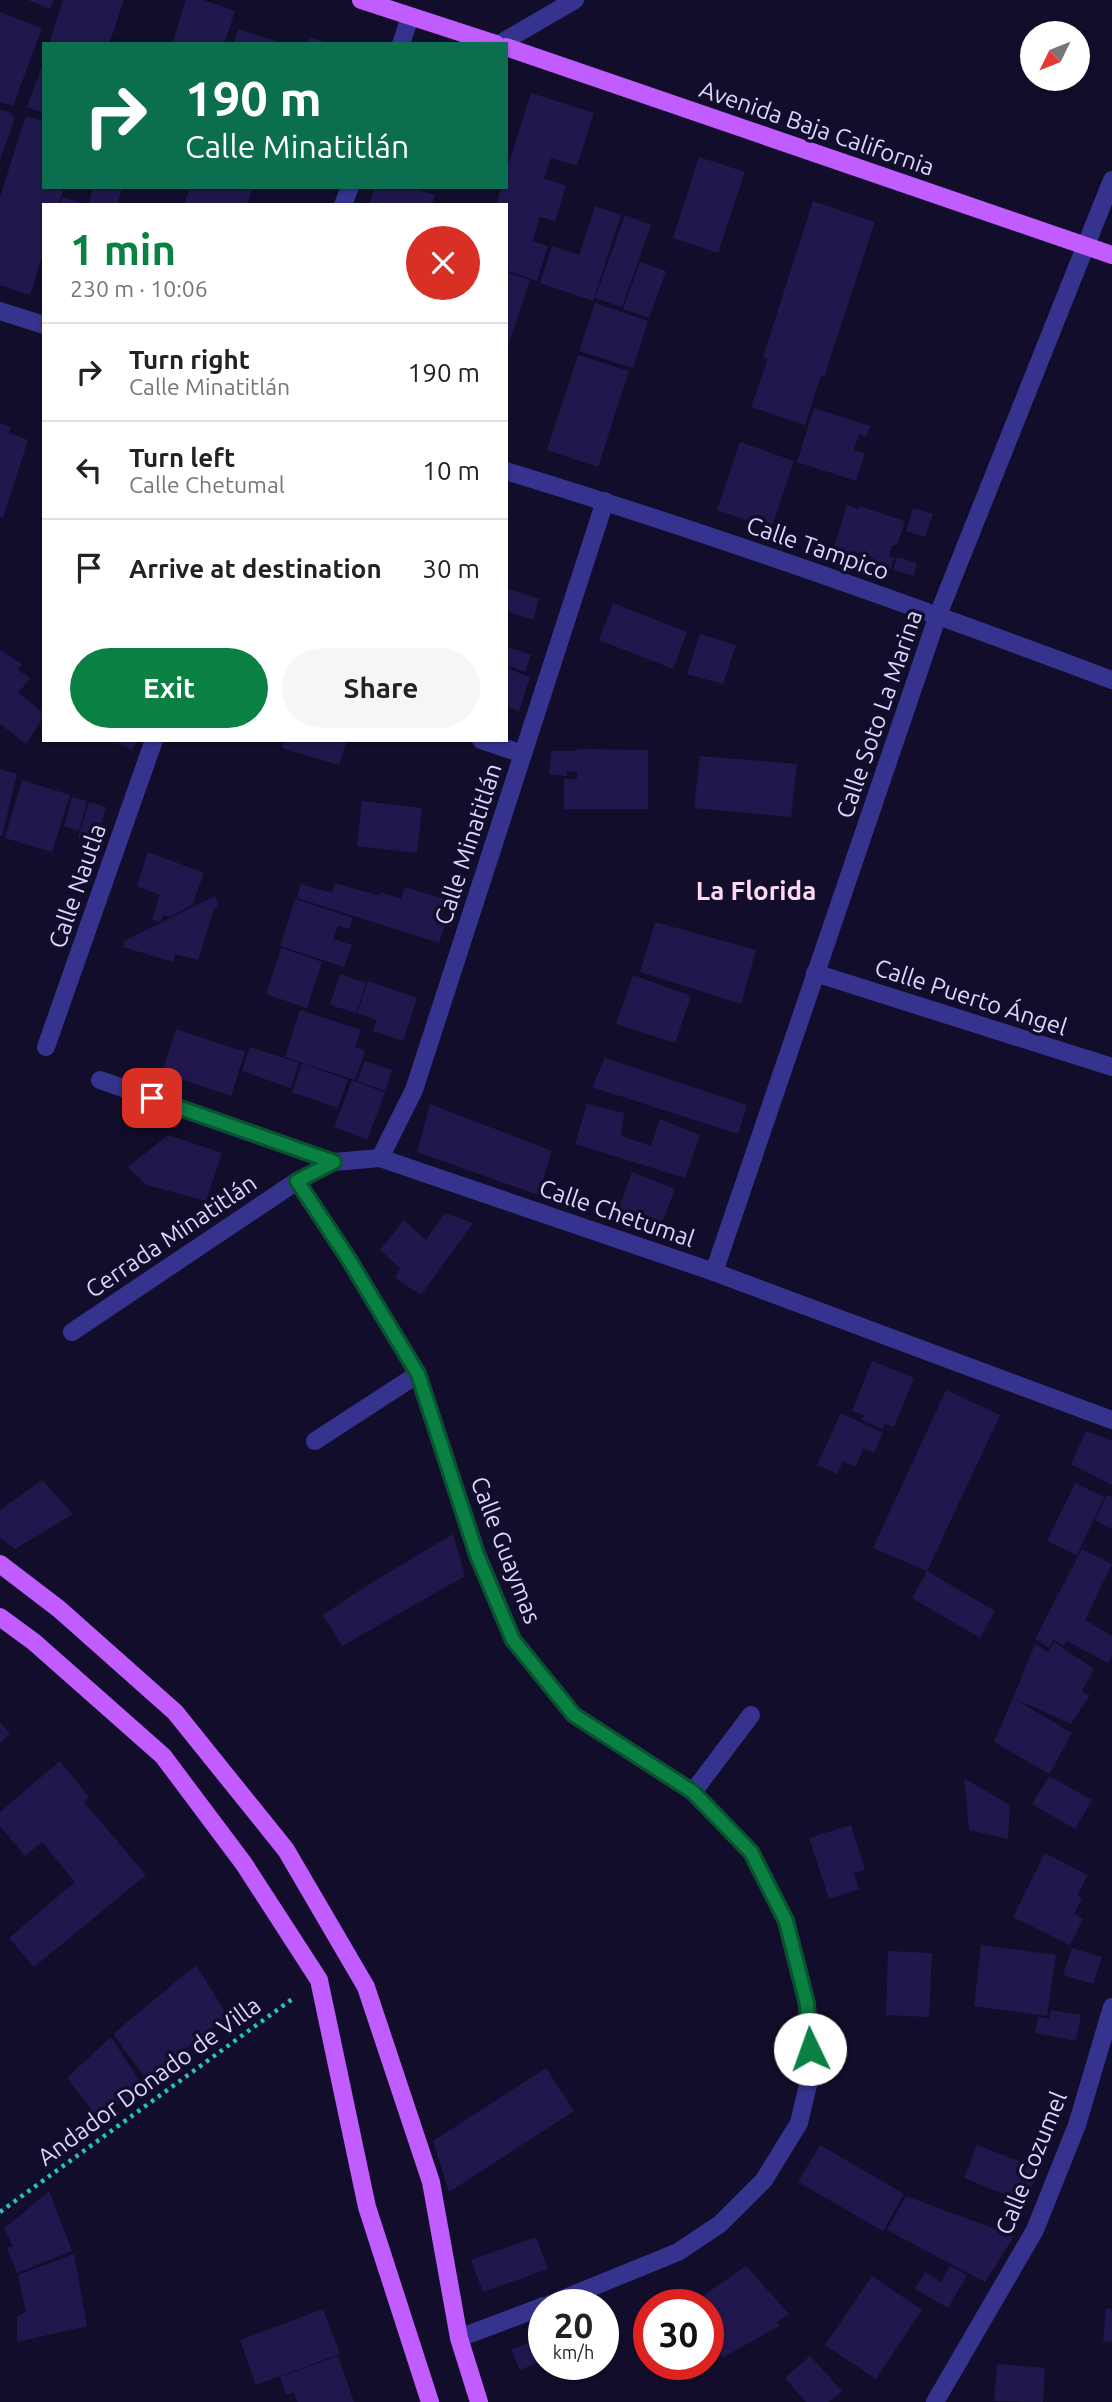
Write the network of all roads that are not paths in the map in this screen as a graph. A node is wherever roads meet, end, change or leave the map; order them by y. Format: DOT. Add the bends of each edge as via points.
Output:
graph roads {
  1 [pos="361,0"];
  2 [pos="575,0"];
  3 [pos="411,17"];
  4 [pos="402,42"];
  5 [pos="492,42"];
  6 [pos="502,42"];
  7 [pos="508,48"];
  8 [pos="1112,180"];
  9 [pos="1087,247"];
  10 [pos="1112,255"];
  11 [pos="0,311"];
  12 [pos="42,325"];
  13 [pos="508,472"];
  14 [pos="604,500"];
  15 [pos="938,615"];
  16 [pos="1112,680"];
  17 [pos="153,742"];
  18 [pos="487,742"];
  19 [pos="523,754"];
  20 [pos="815,973"];
  21 [pos="46,1047"];
  22 [pos="1112,1067"];
  23 [pos="100,1080"];
  24 [pos="380,1158"];
  25 [pos="334,1162"];
  26 [pos="297,1181"];
  27 [pos="713,1272"];
  28 [pos="72,1332"];
  29 [pos="418,1374"];
  30 [pos="1112,1420"];
  31 [pos="315,1441"];
  32 [pos="0,1564"];
  33 [pos="0,1617"];
  34 [pos="751,1715"];
  35 [pos="693,1792"];
  36 [pos="1112,2007"];
  37 [pos="586,2289"];
  38 [pos="528,2312"];
  39 [pos="459,2337"];
  40 [pos="430,2402"];
  41 [pos="479,2402"];
  42 [pos="935,2402"];
  1 -- 3 [label="main road"];
  2 -- 6 [label="street"];
  3 -- 4 [label="street"];
  3 -- 5 [label="main road"];
  7 -- 9 [label="main road, Avenida Baja California"];
  8 -- 9 [label="street, Calle Soto La Marina"];
  9 -- 10 [label="main road, Avenida Baja California"];
  9 -- 15 [label="street, Calle Soto La Marina"];
  11 -- 12 [label="street"];
  13 -- 14 [label="street, Calle Tampico"];
  14 -- 15 [label="street, Calle Tampico"];
  14 -- 19 [label="street, Calle Minatitlán"];
  15 -- 16 [label="street, Calle Tampico"];
  15 -- 20 [label="street, Calle Soto La Marina"];
  17 -- 21 [label="street, Calle Nautla"];
  18 -- 19 [label="street"];
  19 -- 24 [label="street, Calle Minatitlán" via="414,1090"];
  20 -- 22 [label="street, Calle Puerto Ángel"];
  20 -- 27 [label="street, Calle Soto La Marina"];
  23 -- 25 [label="street, Calle Chetumal"];
  24 -- 25 [label="street, Calle Chetumal"];
  24 -- 27 [label="street, Calle Chetumal"];
  25 -- 26 [label="street"];
  26 -- 28 [label="street, Cerrada Minatitlán"];
  26 -- 29 [label="street, Calle Guaymas"];
  27 -- 30 [label="street, Calle Chetumal"];
  29 -- 31 [label="street"];
  29 -- 35 [label="street, Calle Guaymas" via="477,1555 513,1640 574,1715"];
  32 -- 39 [label="main road" via="59,1609 175,1712 286,1850 366,1987 431,2182"];
  33 -- 40 [label="main road" via="163,1756 244,1864 319,1980 367,2207"];
  34 -- 35 [label="street"];
  35 -- 37 [label="street, Calle Guaymas" via="751,1852 786,1921 807,2004 811,2072 799,2123 764,2180 720,2224 678,2252"];
  36 -- 42 [label="street, Calle Cozumel" via="1077,2125 1035,2230"];
  38 -- 39 [label="street, Calle Guaymas"];
  39 -- 41 [label="main road"];
}
